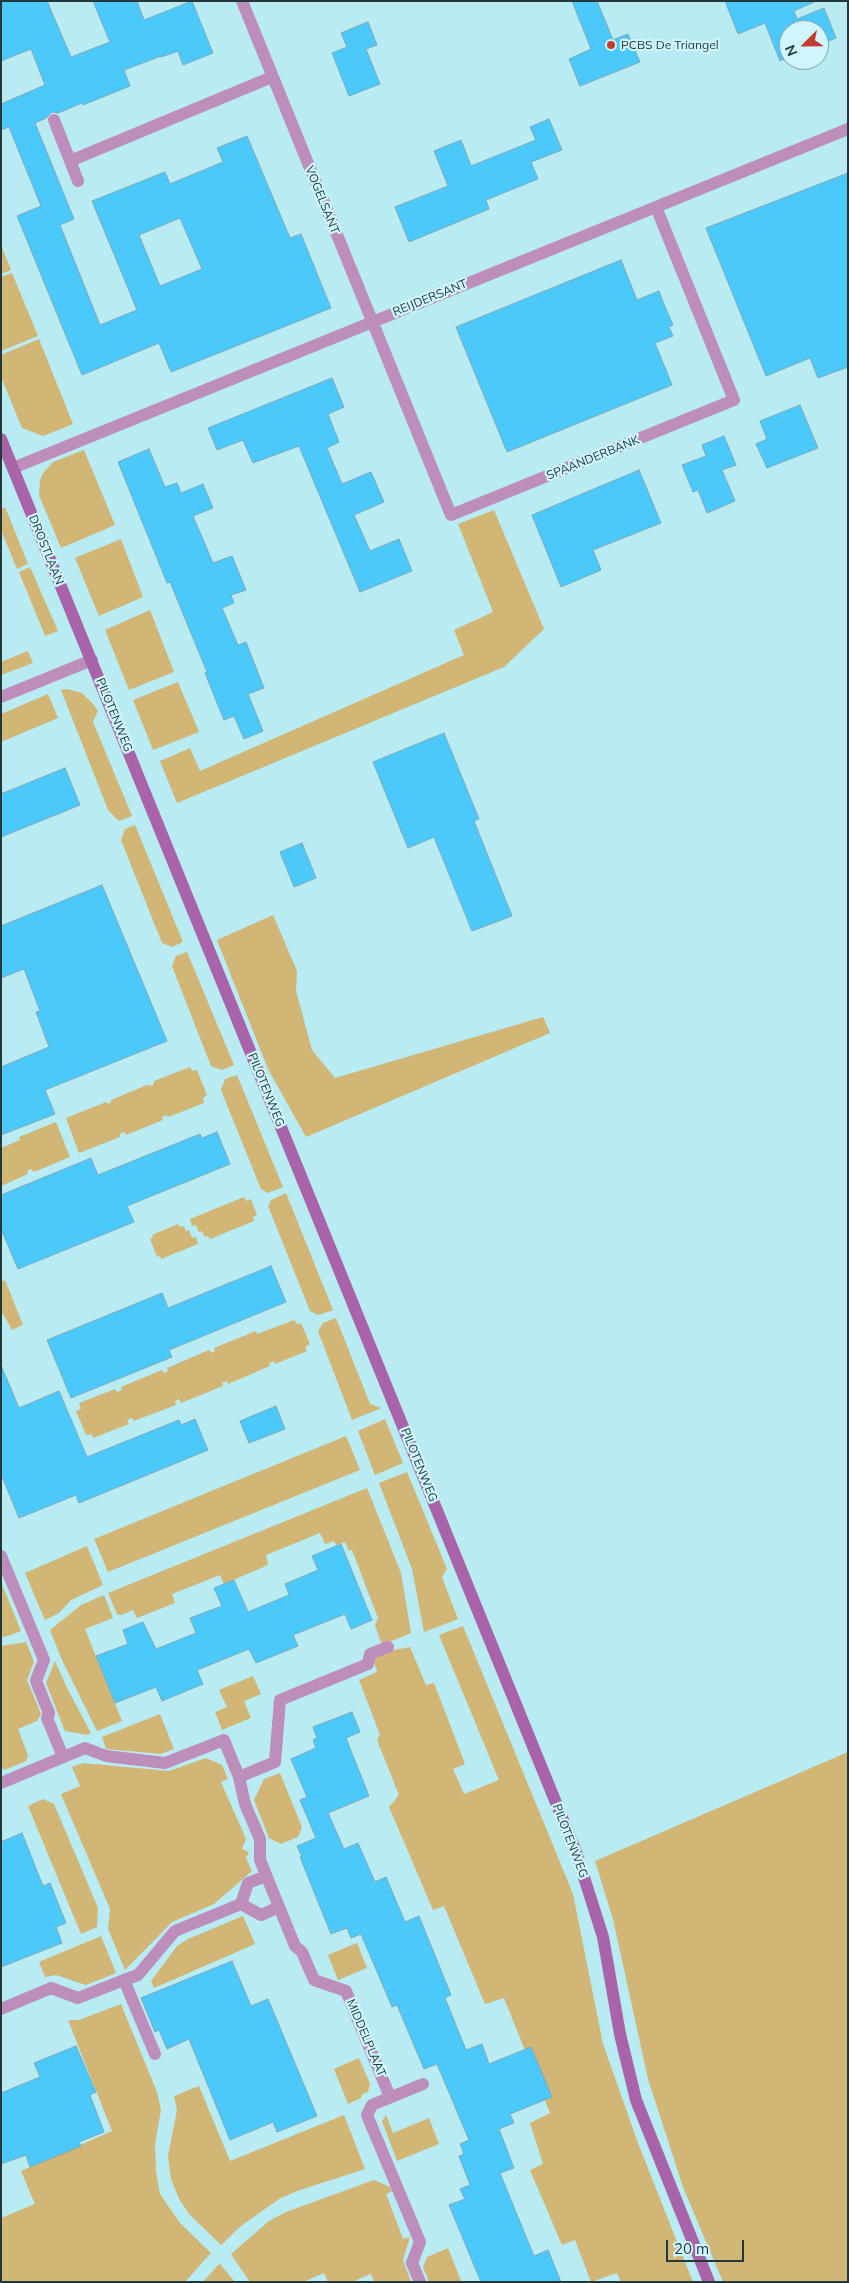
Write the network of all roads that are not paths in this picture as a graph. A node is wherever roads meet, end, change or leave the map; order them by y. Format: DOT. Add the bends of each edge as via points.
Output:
graph roads {
  1 [pos="242,1"];
  2 [pos="272,77"];
  3 [pos="54,120"];
  4 [pos="848,129"];
  5 [pos="70,161"];
  6 [pos="78,181"];
  7 [pos="656,207"];
  8 [pos="372,322"];
  9 [pos="1,439"];
  10 [pos="13,468"];
  11 [pos="92,660"];
  12 [pos="1,697"];
  13 [pos="1,1556"];
  14 [pos="388,1647"];
  15 [pos="63,1757"];
  16 [pos="239,1777"];
  17 [pos="1,1783"];
  18 [pos="266,1876"];
  19 [pos="241,1904"];
  20 [pos="279,1907"];
  21 [pos="124,1980"];
  22 [pos="1,2009"];
  23 [pos="155,2054"];
  24 [pos="423,2084"];
  25 [pos="390,2097"];
  26 [pos="420,2282"];
  27 [pos="709,2282"];
  1 -- 2 [label="street, VOGELSANT"];
  2 -- 5 [label="street"];
  2 -- 8 [label="street, VOGELSANT"];
  3 -- 5 [label="street"];
  4 -- 7 [label="street, REIJDERSANT"];
  5 -- 6 [label="street"];
  7 -- 8 [label="street, REIJDERSANT"];
  7 -- 8 [label="street, SPAANDERBANK" via="734,400 699,415 451,515"];
  8 -- 10 [label="street, REIJDERSANT"];
  9 -- 10 [label="street, DROSTLAAN"];
  10 -- 11 [label="street, DROSTLAAN"];
  11 -- 12 [label="street"];
  11 -- 27 [label="street, PILOTENWEG" via="576,1852 603,1936 620,2034 636,2100"];
  13 -- 15 [label="street" via="44,1660 36,1681"];
  14 -- 16 [label="street" via="370,1654 368,1664 280,1700 275,1762"];
  15 -- 16 [label="street, MIDDELPLAAT" via="85,1748 106,1756 165,1763 224,1740"];
  15 -- 17 [label="street"];
  16 -- 18 [label="street, MIDDELPLAAT" via="260,1839 260,1860"];
  18 -- 19 [label="street" via="248,1883"];
  18 -- 20 [label="street, MIDDELPLAAT"];
  19 -- 20 [label="street" via="261,1915"];
  19 -- 21 [label="street" via="175,1931 138,1975"];
  20 -- 25 [label="street, MIDDELPLAAT" via="314,1980 346,1991"];
  21 -- 22 [label="street" via="78,1998 50,1988"];
  21 -- 23 [label="street"];
  24 -- 25 [label="street"];
  25 -- 26 [label="street" via="372,2105 367,2115 420,2242 412,2263"];
}
